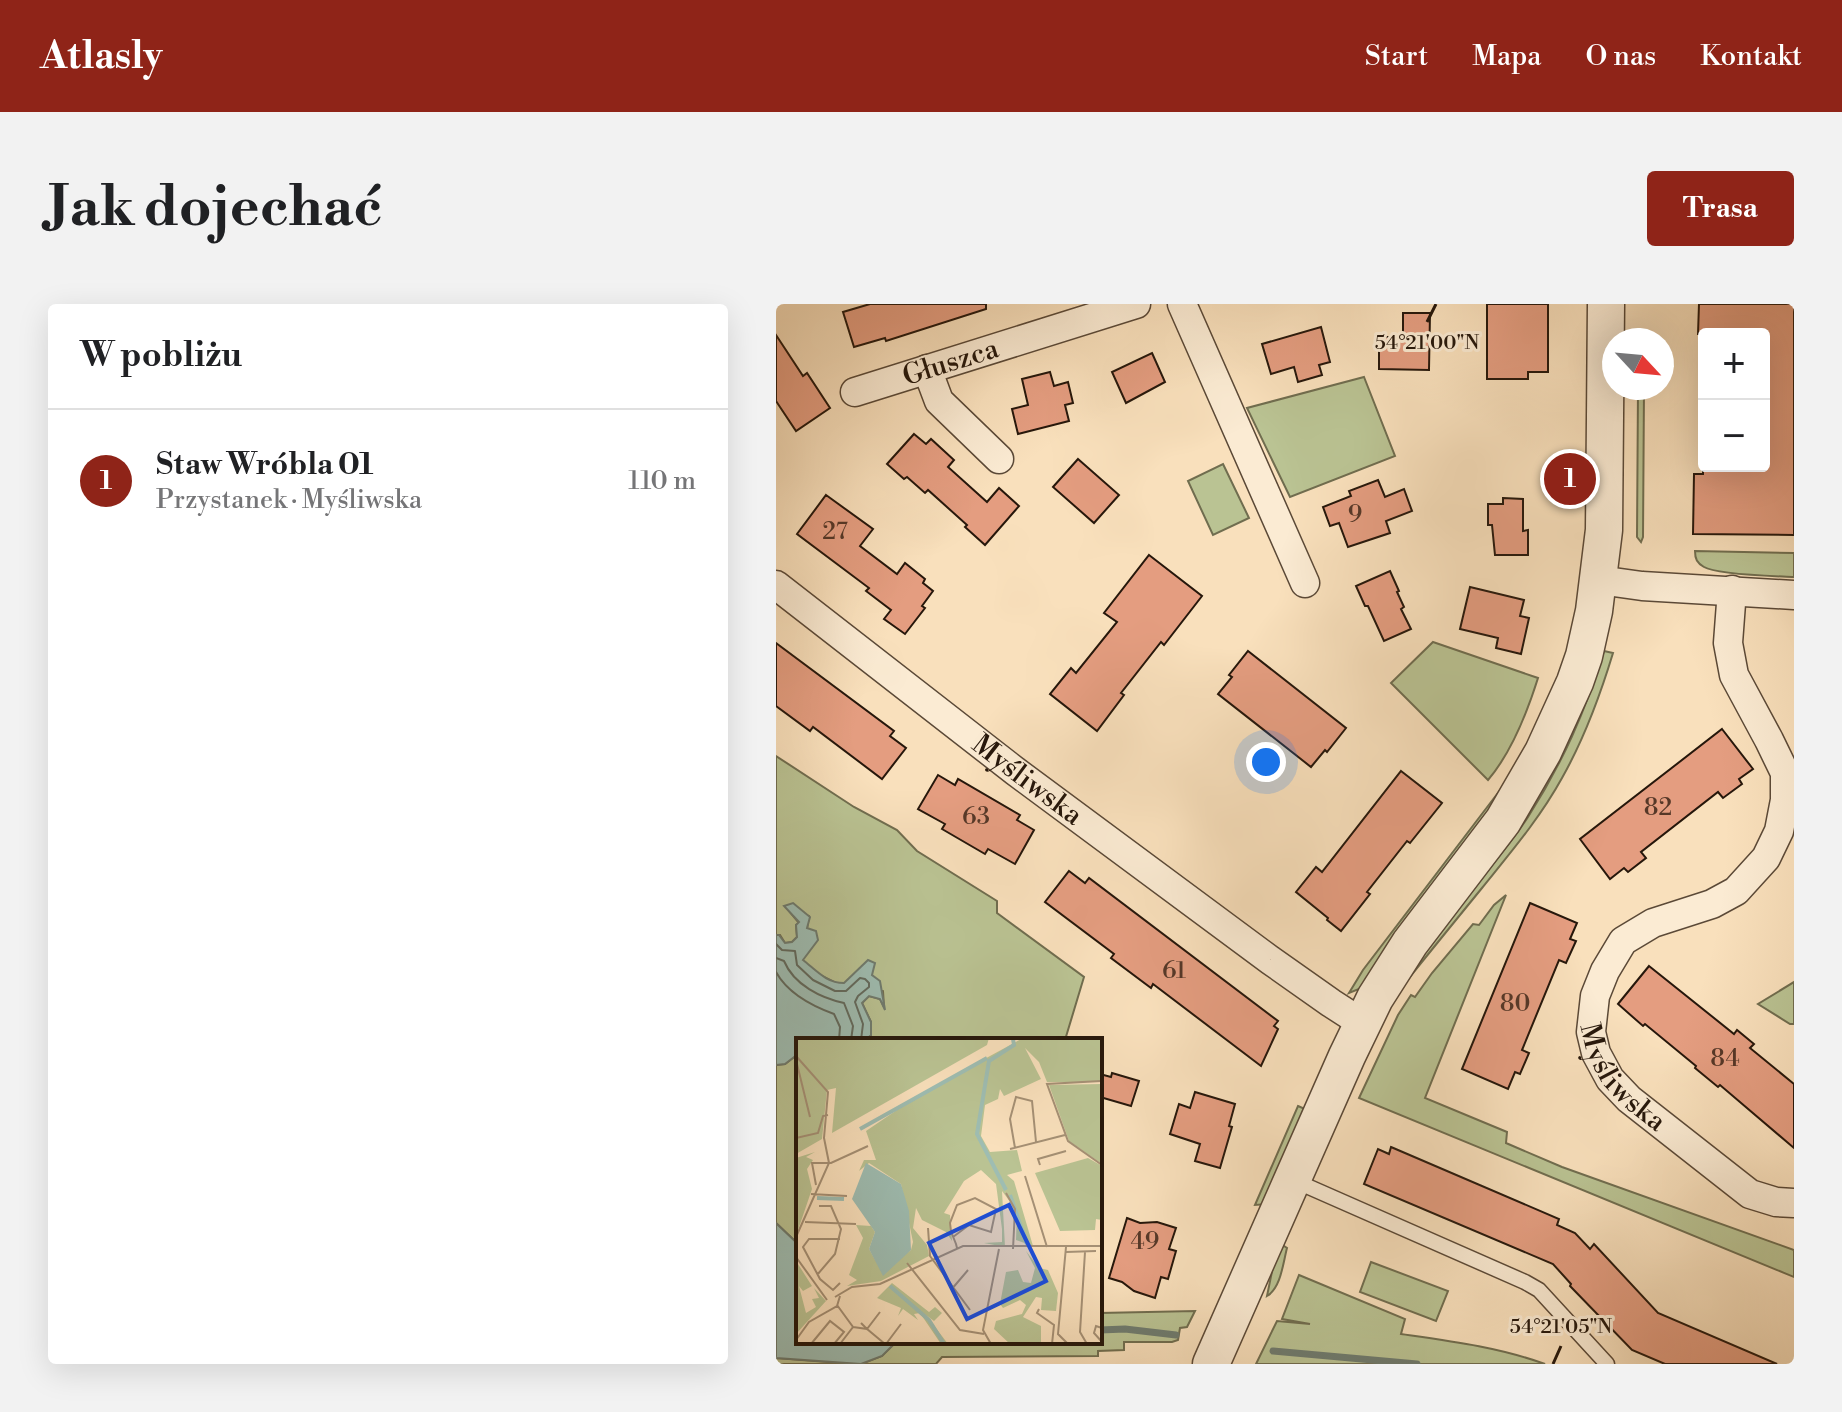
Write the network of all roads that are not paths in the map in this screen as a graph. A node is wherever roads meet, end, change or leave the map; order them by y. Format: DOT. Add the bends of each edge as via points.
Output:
graph roads {
  1 [pos="1136,304"];
  2 [pos="1182,304"];
  3 [pos="1606,304"];
  4 [pos="927,369"];
  5 [pos="855,392"];
  6 [pos="999,459"];
  7 [pos="1599,580"];
  8 [pos="1305,583"];
  9 [pos="776,585"];
  10 [pos="1732,590"];
  11 [pos="1794,595"];
  12 [pos="1362,1023"];
  13 [pos="1293,1180"];
  14 [pos="1794,1203"];
  15 [pos="1211,1364"];
  16 [pos="1607,1364"];
  1 -- 4 [label="street, Głuszca"];
  2 -- 8 [label="street"];
  3 -- 7 [label="street"];
  4 -- 5 [label="street, Głuszca"];
  4 -- 6 [label="street" via="939,401"];
  7 -- 10 [label="street"];
  7 -- 12 [label="street" via="1584,656 1543,752 1503,821 1410,943"];
  9 -- 12 [label="street, Myśliwska" via="1015,771"];
  10 -- 11 [label="street"];
  10 -- 14 [label="street, Myśliwska" via="1728,643 1734,675 1785,773 1779,831 1766,858 1736,891 1653,923 1623,941 1595,996 1591,1032 1610,1079 1629,1099 1750,1194"];
  12 -- 13 [label="street"];
  13 -- 15 [label="street"];
  13 -- 16 [label="lane" via="1539,1290"];
}
